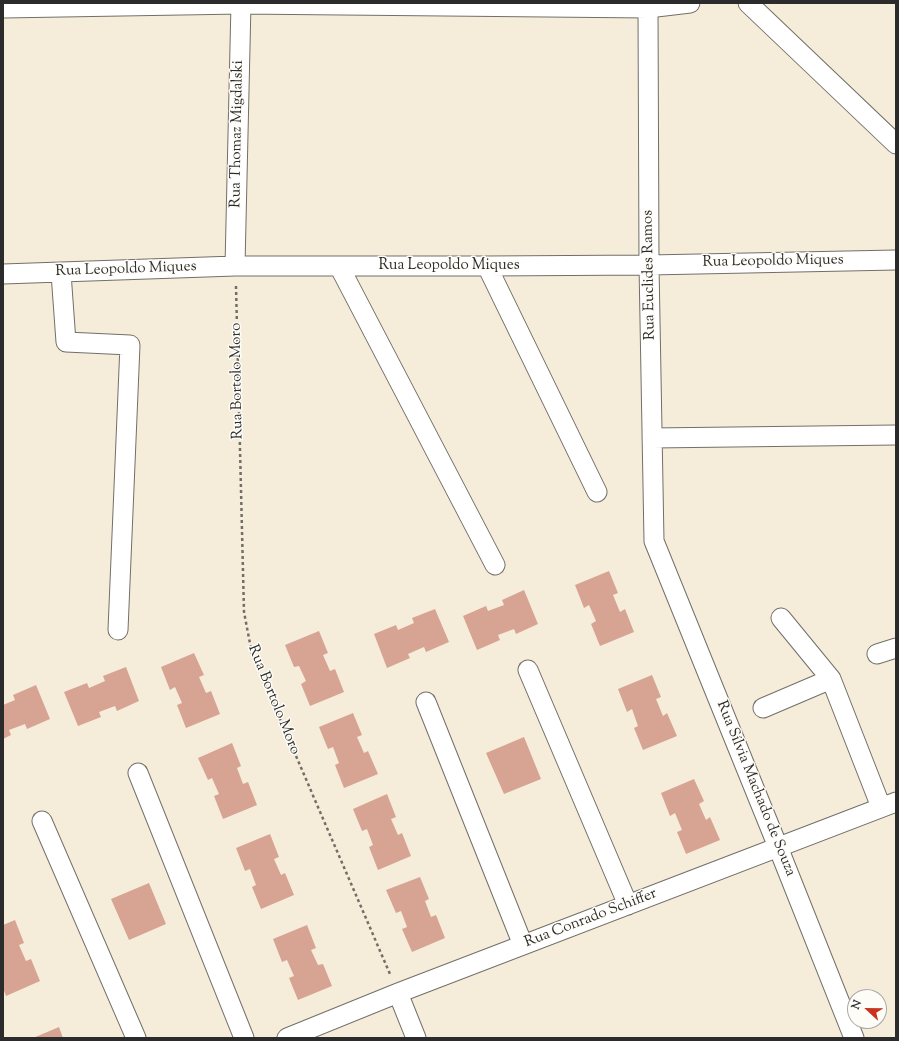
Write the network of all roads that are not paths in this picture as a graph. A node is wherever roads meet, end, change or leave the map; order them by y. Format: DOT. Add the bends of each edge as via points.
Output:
graph roads {
  1 [pos="241,3"];
  2 [pos="690,3"];
  3 [pos="748,3"];
  4 [pos="3,8"];
  5 [pos="648,8"];
  6 [pos="896,144"];
  7 [pos="896,260"];
  8 [pos="649,265"];
  9 [pos="235,266"];
  10 [pos="339,266"];
  11 [pos="487,266"];
  12 [pos="61,273"];
  13 [pos="3,274"];
  14 [pos="896,435"];
  15 [pos="652,438"];
  16 [pos="597,492"];
  17 [pos="654,541"];
  18 [pos="495,565"];
  19 [pos="781,618"];
  20 [pos="118,630"];
  21 [pos="896,648"];
  22 [pos="877,654"];
  23 [pos="528,670"];
  24 [pos="831,679"];
  25 [pos="426,702"];
  26 [pos="763,708"];
  27 [pos="138,772"];
  28 [pos="888,804"];
  29 [pos="42,820"];
  30 [pos="778,847"];
  31 [pos="628,905"];
  32 [pos="523,945"];
  33 [pos="398,993"];
  34 [pos="136,1038"];
  35 [pos="244,1038"];
  36 [pos="287,1038"];
  37 [pos="416,1038"];
  38 [pos="854,1038"];
  1 -- 4 [label="street"];
  1 -- 5 [label="street"];
  1 -- 9 [label="street, Rua Thomaz Migdalski"];
  2 -- 5 [label="street"];
  3 -- 6 [label="street"];
  5 -- 8 [label="street, Rua Euclides Ramos"];
  7 -- 8 [label="street, Rua Leopoldo Miques"];
  8 -- 11 [label="street, Rua Leopoldo Miques"];
  8 -- 15 [label="street, Rua Euclides Ramos"];
  9 -- 10 [label="street, Rua Leopoldo Miques"];
  9 -- 12 [label="street, Rua Leopoldo Miques"];
  10 -- 11 [label="street, Rua Leopoldo Miques"];
  10 -- 18 [label="street"];
  11 -- 16 [label="street"];
  12 -- 13 [label="street, Rua Leopoldo Miques"];
  12 -- 20 [label="street" via="66,342 130,345"];
  14 -- 15 [label="street"];
  15 -- 17 [label="street, Rua Euclides Ramos"];
  17 -- 30 [label="street, Rua Sílvia Machado de Souza"];
  19 -- 24 [label="street"];
  21 -- 22 [label="street"];
  23 -- 31 [label="street"];
  24 -- 26 [label="street"];
  24 -- 28 [label="street"];
  25 -- 32 [label="street"];
  27 -- 35 [label="street"];
  28 -- 30 [label="street, Rua Conrado Schiffer"];
  29 -- 34 [label="street"];
  30 -- 31 [label="street, Rua Conrado Schiffer"];
  30 -- 38 [label="street, Rua Sílvia Machado de Souza"];
  31 -- 32 [label="street, Rua Conrado Schiffer"];
  32 -- 33 [label="street, Rua Conrado Schiffer"];
  33 -- 36 [label="street, Rua Conrado Schiffer"];
  33 -- 37 [label="street"];
}
